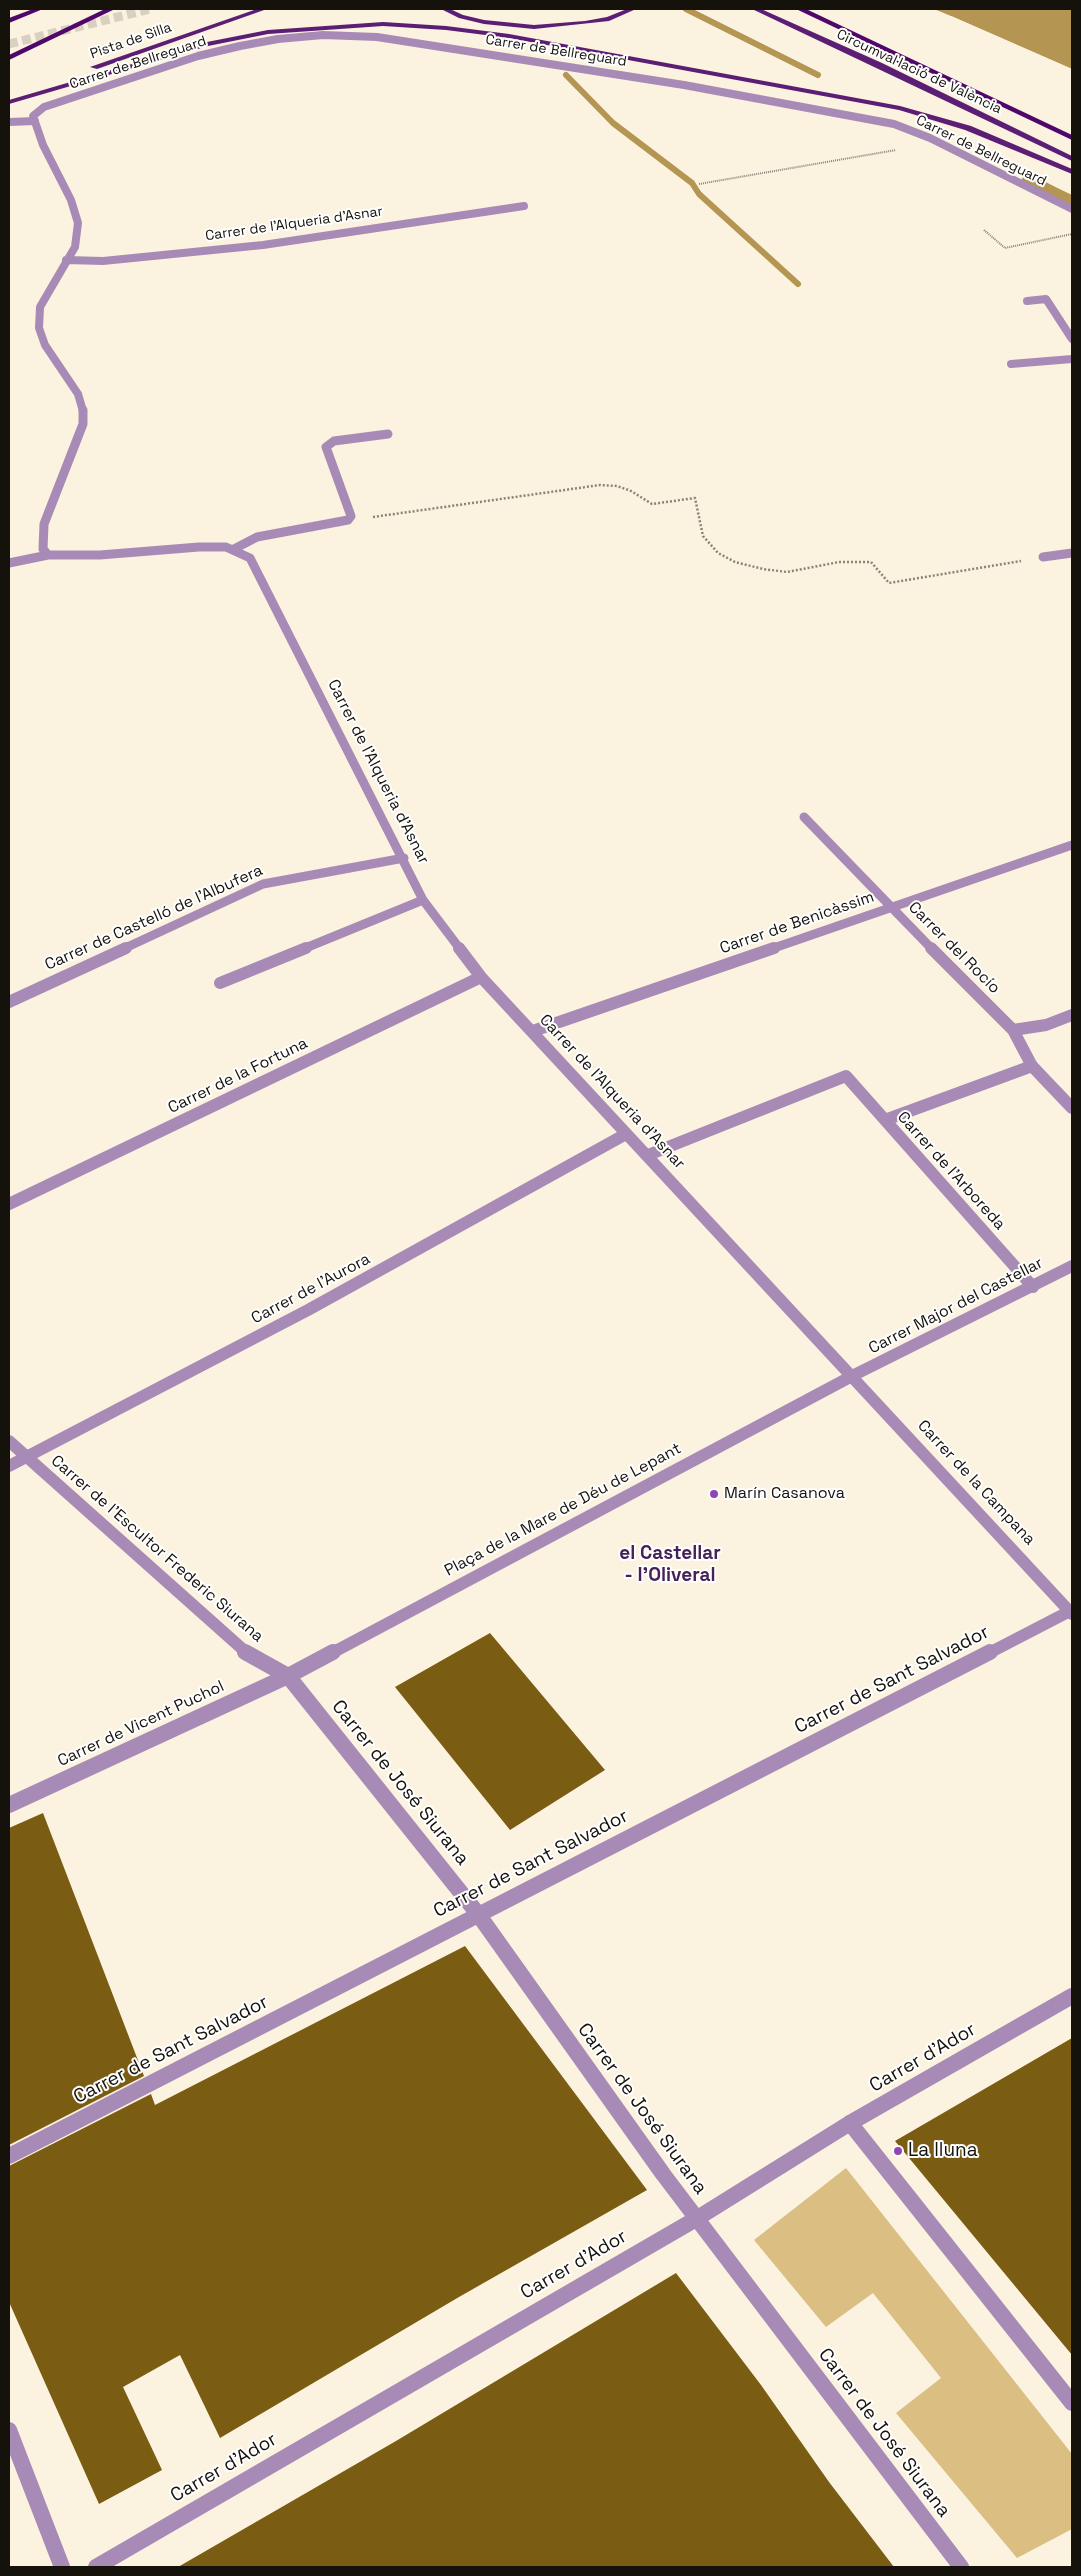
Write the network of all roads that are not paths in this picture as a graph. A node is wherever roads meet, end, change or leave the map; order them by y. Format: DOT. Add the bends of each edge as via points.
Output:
graph roads {
  1 [pos="39,9"];
  2 [pos="111,9"];
  3 [pos="262,9"];
  4 [pos="445,9"];
  5 [pos="632,9"];
  6 [pos="756,9"];
  7 [pos="800,9"];
  8 [pos="9,21"];
  9 [pos="9,58"];
  10 [pos="9,97"];
  11 [pos="9,102"];
  12 [pos="35,121"];
  13 [pos="9,122"];
  14 [pos="1072,138"];
  15 [pos="1072,159"];
  16 [pos="1072,172"];
  17 [pos="524,206"];
  18 [pos="1072,209"];
  19 [pos="66,260"];
  20 [pos="1027,301"];
  21 [pos="1069,328"];
  22 [pos="1072,339"];
  23 [pos="1072,359"];
  24 [pos="1011,364"];
  25 [pos="388,434"];
  26 [pos="234,549"];
  27 [pos="1072,553"];
  28 [pos="48,556"];
  29 [pos="1043,557"];
  30 [pos="9,564"];
  31 [pos="804,817"];
  32 [pos="1072,845"];
  33 [pos="404,858"];
  34 [pos="423,900"];
  35 [pos="891,908"];
  36 [pos="481,977"];
  37 [pos="220,983"];
  38 [pos="9,1002"];
  39 [pos="1072,1015"];
  40 [pos="1013,1030"];
  41 [pos="533,1031"];
  42 [pos="1032,1066"];
  43 [pos="1072,1108"];
  44 [pos="885,1120"];
  45 [pos="626,1134"];
  46 [pos="648,1155"];
  47 [pos="9,1204"];
  48 [pos="1072,1266"];
  49 [pos="1033,1287"];
  50 [pos="854,1376"];
  51 [pos="9,1441"];
  52 [pos="26,1458"];
  53 [pos="9,1466"];
  54 [pos="1071,1611"];
  55 [pos="288,1676"];
  56 [pos="9,1805"];
  57 [pos="478,1914"];
  58 [pos="1072,1996"];
  59 [pos="850,2123"];
  60 [pos="9,2156"];
  61 [pos="696,2219"];
  62 [pos="1072,2403"];
  63 [pos="9,2430"];
  64 [pos="62,2567"];
  65 [pos="96,2567"];
  66 [pos="961,2567"];
  1 -- 8 [label="highway"];
  2 -- 9 [label="highway"];
  3 -- 10 [label="highway, Pista de Silla"];
  4 -- 5 [label="highway" via="461,17 484,22 561,27 609,19"];
  6 -- 15 [label="highway, Circumval·lació de València"];
  7 -- 14 [label="highway, Circumval·lació de València"];
  11 -- 16 [label="highway" via="207,44 268,32 383,24 446,28 538,41 900,108 975,131"];
  12 -- 13 [label="street"];
  12 -- 18 [label="street, Carrer de Bellreguard" via="33,116 37,110 198,56 278,39 323,35 378,37 791,103 894,124 930,138"];
  12 -- 19 [label="street" via="78,223 75,247"];
  17 -- 19 [label="street, Carrer de l'Alqueria d'Asnar" via="254,246 103,261"];
  19 -- 28 [label="street" via="40,307 39,328 45,344 78,394 83,424 44,524 43,549"];
  20 -- 21 [label="street" via="1046,298"];
  21 -- 22 [label="street"];
  23 -- 24 [label="street"];
  25 -- 26 [label="street" via="334,441 326,446 350,516 348,520 257,537"];
  26 -- 28 [label="street" via="199,546"];
  26 -- 33 [label="street, Carrer de l'Alqueria d'Asnar" via="250,558 257,568"];
  27 -- 29 [label="street"];
  28 -- 30 [label="street"];
  31 -- 35 [label="street, Carrer del Rocío"];
  32 -- 35 [label="street, Carrer de Benicàssim"];
  33 -- 34 [label="street, Carrer de l'Alqueria d'Asnar"];
  33 -- 38 [label="street, Carrer de Castelló de l'Albufera" via="263,884"];
  34 -- 36 [label="street, Carrer de l'Alqueria d'Asnar"];
  34 -- 37 [label="street"];
  35 -- 40 [label="street, Carrer del Rocío"];
  35 -- 41 [label="street, Carrer de Benicàssim"];
  36 -- 41 [label="street, Carrer de l'Alqueria d'Asnar"];
  36 -- 47 [label="street, Carrer de la Fortuna"];
  39 -- 40 [label="street" via="1046,1025"];
  40 -- 42 [label="street, Carrer del Rocío"];
  41 -- 45 [label="street, Carrer de l'Alqueria d'Asnar"];
  42 -- 43 [label="street, Carrer del Rocío"];
  42 -- 44 [label="street"];
  44 -- 46 [label="street, Carrer de l'Arboreda" via="846,1076"];
  44 -- 49 [label="street, Carrer de l'Arboreda"];
  45 -- 46 [label="street, Carrer de l'Alqueria d'Asnar"];
  45 -- 52 [label="street, Carrer de l'Aurora" via="308,1310"];
  46 -- 50 [label="street, Carrer de l'Alqueria d'Asnar"];
  48 -- 49 [label="street, Carrer Major del Castellar"];
  49 -- 50 [label="street, Carrer Major del Castellar"];
  50 -- 54 [label="street, Carrer de la Campana"];
  50 -- 55 [label="street, Plaça de la Mare de Déu de Lepant"];
  51 -- 52 [label="street, Carrer de l'Escultor Frederic Siurana"];
  52 -- 53 [label="street, Carrer de l'Aurora"];
  52 -- 55 [label="street, Carrer de l'Escultor Frederic Siurana" via="243,1651"];
  54 -- 57 [label="street, Carrer de Sant Salvador"];
  55 -- 56 [label="street, Carrer de Vicent Puchol"];
  55 -- 57 [label="street, Carrer de José Siurana"];
  57 -- 60 [label="street, Carrer de Sant Salvador"];
  57 -- 61 [label="street, Carrer de José Siurana"];
  58 -- 59 [label="street, Carrer d'Ador"];
  59 -- 61 [label="street, Carrer d'Ador"];
  59 -- 62 [label="street"];
  61 -- 65 [label="street, Carrer d'Ador"];
  61 -- 66 [label="street, Carrer de José Siurana"];
  63 -- 64 [label="street"];
}
